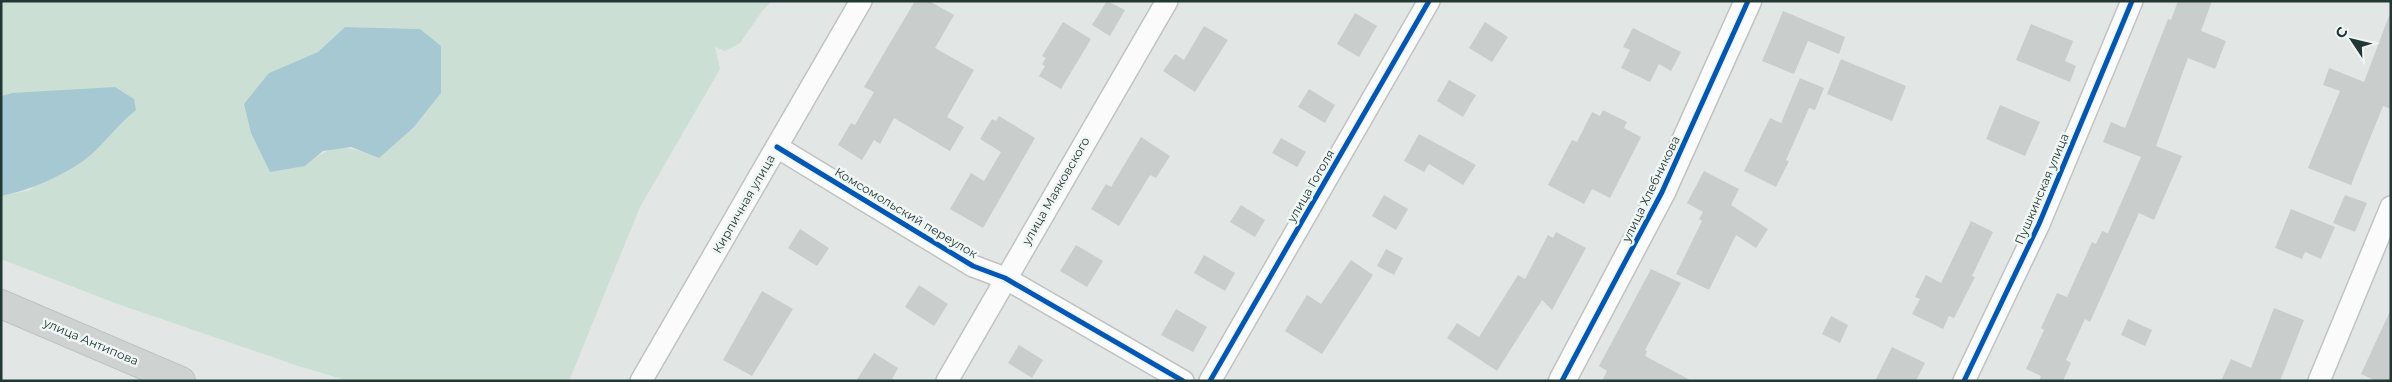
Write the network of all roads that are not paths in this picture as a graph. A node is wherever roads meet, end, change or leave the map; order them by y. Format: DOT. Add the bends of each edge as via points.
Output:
graph roads {
  1 [pos="861,1"];
  2 [pos="1167,1"];
  3 [pos="1429,1"];
  4 [pos="1748,1"];
  5 [pos="2132,1"];
  6 [pos="777,147"];
  7 [pos="2391,207"];
  8 [pos="1005,278"];
  9 [pos="1,304"];
  10 [pos="181,381"];
  11 [pos="641,381"];
  12 [pos="947,381"];
  13 [pos="1183,381"];
  14 [pos="1210,381"];
  15 [pos="1562,381"];
  16 [pos="1964,381"];
  17 [pos="2319,381"];
  1 -- 6 [label="street, Кирпичная улица"];
  2 -- 8 [label="street, улица Маяковского"];
  3 -- 14 [label="street, улица Гоголя"];
  4 -- 15 [label="street, улица Хлебникова" via="1662,192"];
  5 -- 16 [label="street, Пушкинская улица" via="2040,224"];
  6 -- 8 [label="street, Комсомольский переулок" via="973,266"];
  6 -- 11 [label="street, Кирпичная улица"];
  7 -- 17 [label="street"];
  8 -- 12 [label="street, улица Маяковского"];
  8 -- 13 [label="street, Комсомольский переулок"];
  9 -- 10 [label="main road, улица Антипова"];
}
